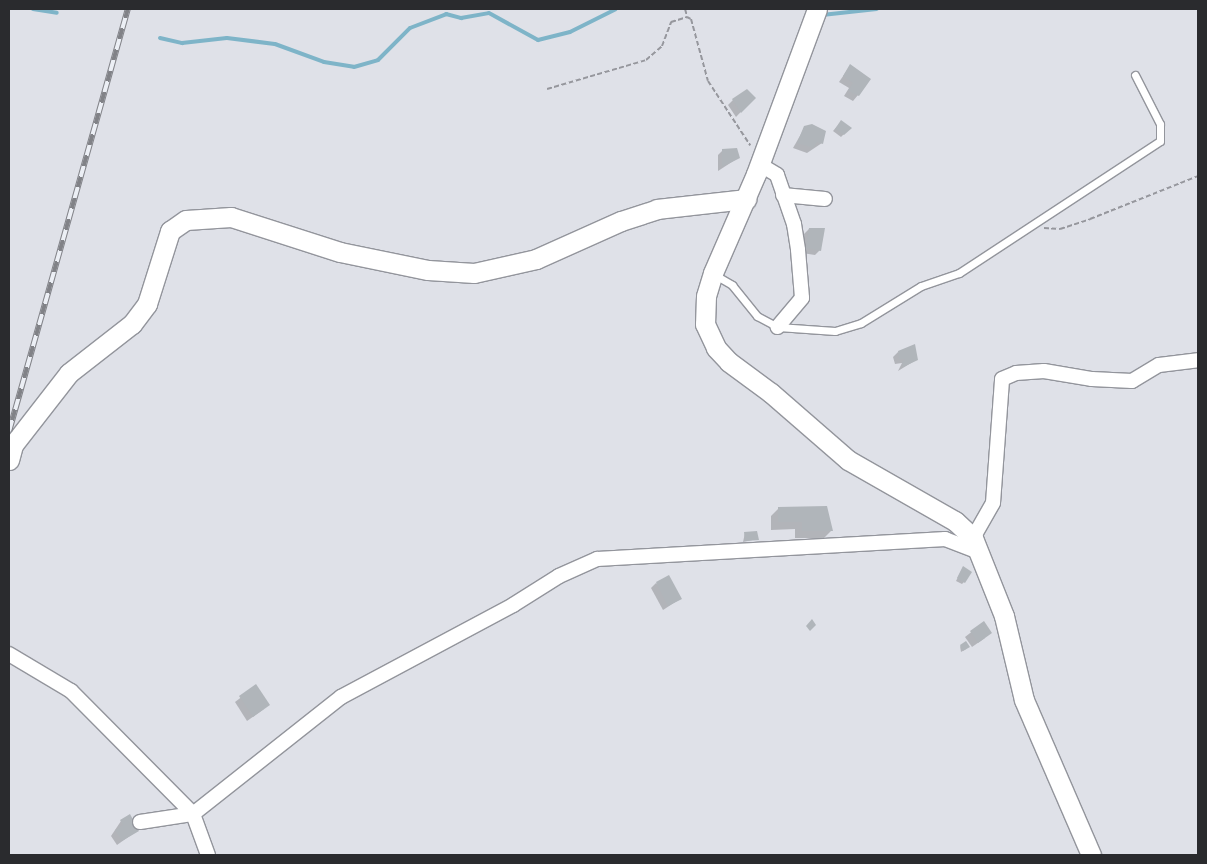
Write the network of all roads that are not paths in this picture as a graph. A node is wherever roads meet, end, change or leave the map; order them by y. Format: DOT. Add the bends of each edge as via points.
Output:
graph roads {
  1 [pos="817,9"];
  2 [pos="1135,75"];
  3 [pos="760,161"];
  4 [pos="782,195"];
  5 [pos="746,199"];
  6 [pos="825,199"];
  7 [pos="712,273"];
  8 [pos="778,327"];
  9 [pos="1198,360"];
  10 [pos="9,460"];
  11 [pos="977,545"];
  12 [pos="9,654"];
  13 [pos="193,814"];
  14 [pos="140,822"];
  15 [pos="208,855"];
  16 [pos="1091,855"];
  1 -- 3 [label="street"];
  2 -- 8 [label="lane" via="1160,124 1160,141 958,273 921,286 861,323 835,331"];
  3 -- 4 [label="street" via="778,175"];
  3 -- 5 [label="street"];
  4 -- 6 [label="street"];
  4 -- 8 [label="street" via="794,224 802,298"];
  5 -- 7 [label="street"];
  5 -- 10 [label="street" via="658,209 621,221 536,259 474,273 428,270 340,252 231,217 186,220 170,232 146,304 132,324 69,373 13,445"];
  7 -- 8 [label="lane" via="732,286 757,316"];
  7 -- 11 [label="street" via="704,310 707,330 716,348 848,460 955,521"];
  9 -- 11 [label="street" via="1160,365 1132,381 1092,379 1044,371 1016,373 1002,379 993,503"];
  11 -- 13 [label="street" via="945,538 597,559 559,576 513,605 341,697"];
  11 -- 16 [label="street" via="1004,616 1024,700"];
  12 -- 13 [label="street" via="71,691"];
  13 -- 14 [label="street"];
  13 -- 15 [label="street"];
}
